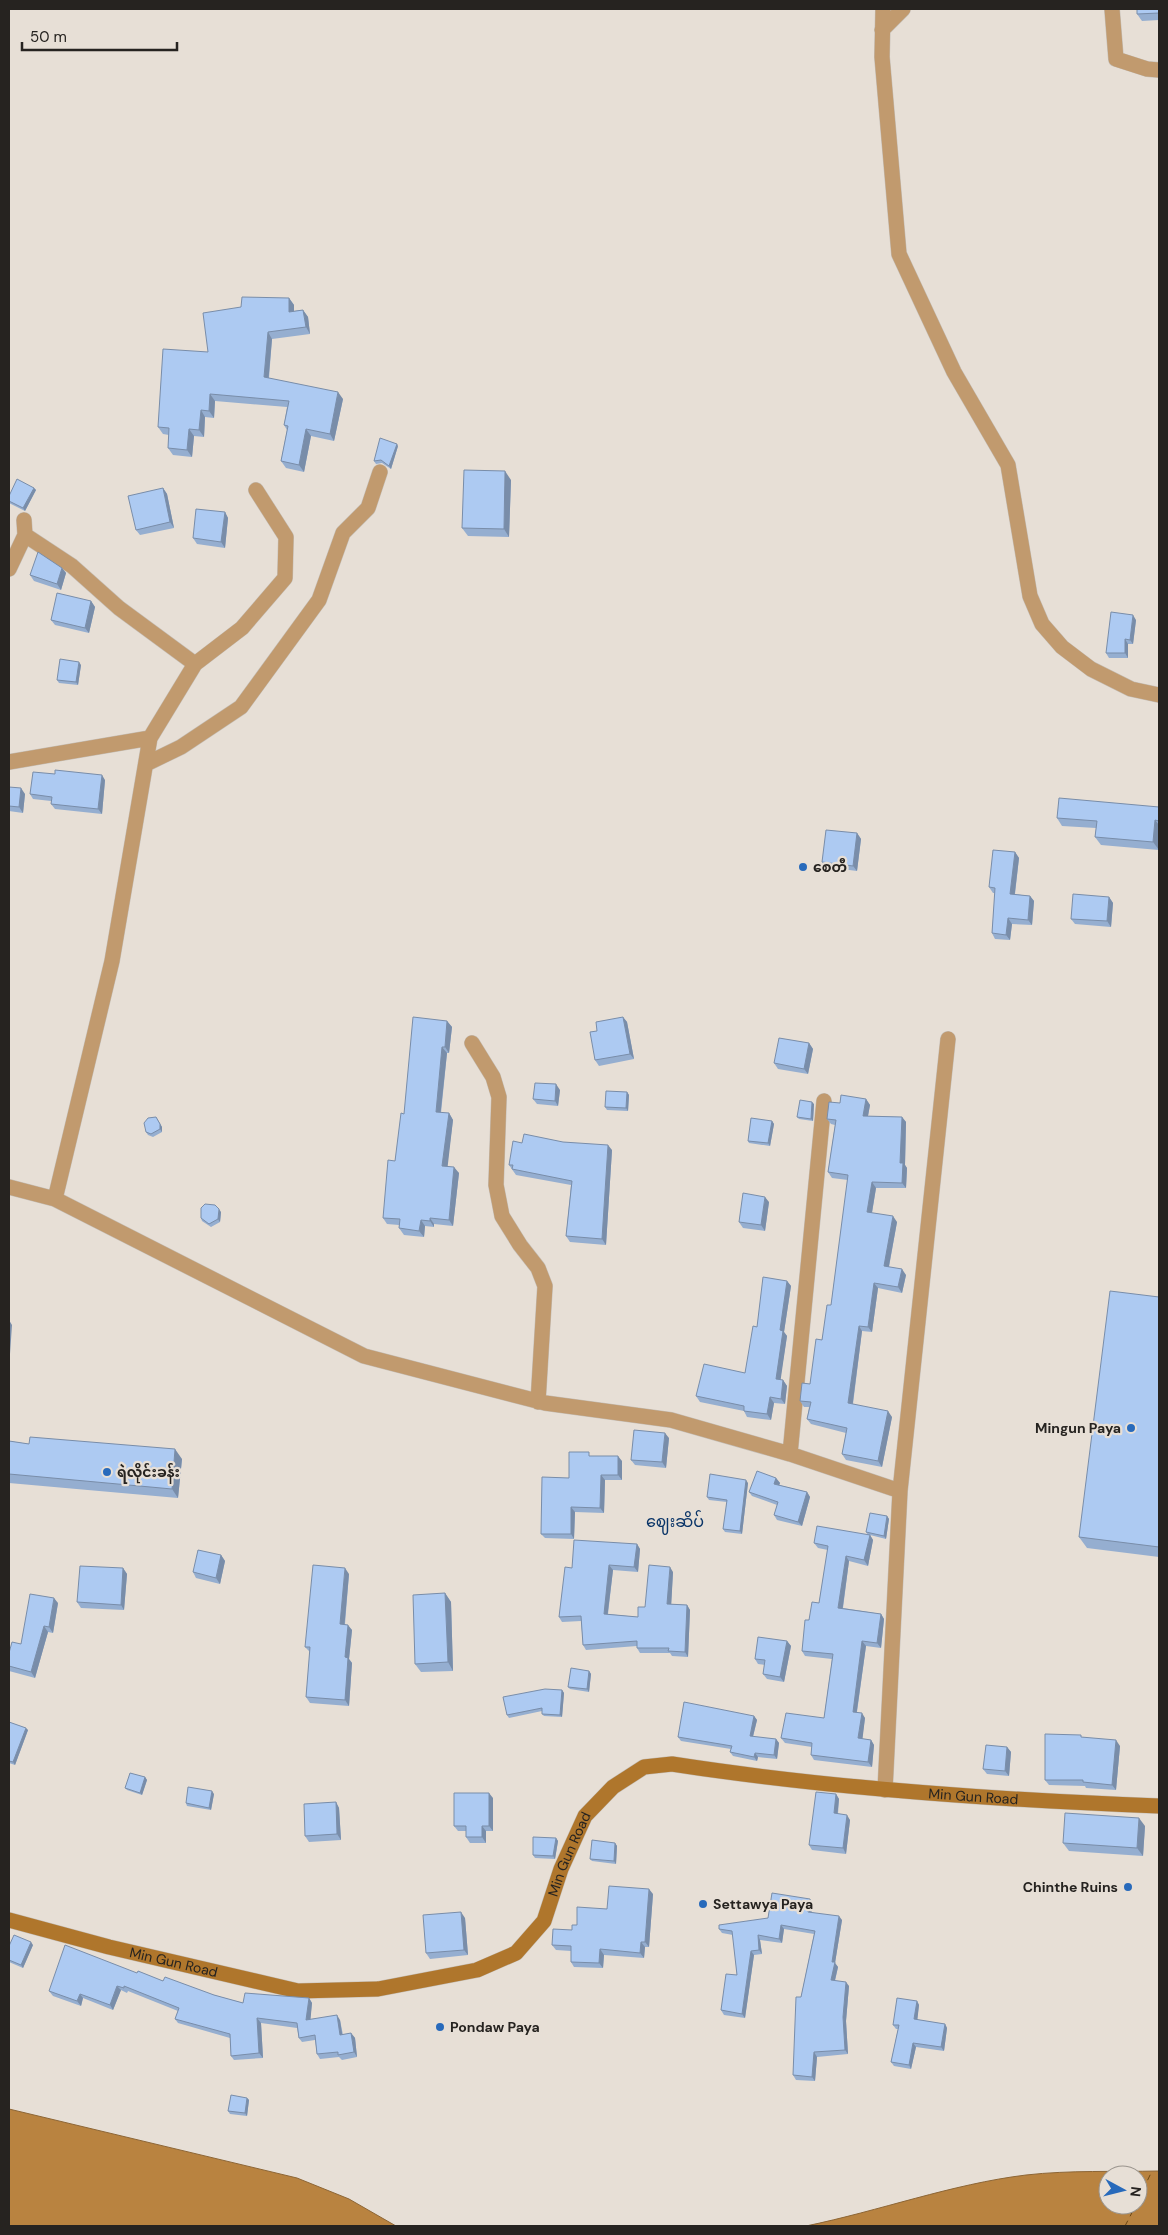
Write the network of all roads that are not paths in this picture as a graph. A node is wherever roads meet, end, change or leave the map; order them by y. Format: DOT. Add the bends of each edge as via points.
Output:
graph roads {
  1 [pos="883,9"];
  2 [pos="904,9"];
  3 [pos="1112,9"];
  4 [pos="882,30"];
  5 [pos="1159,70"];
  6 [pos="380,472"];
  7 [pos="256,490"];
  8 [pos="9,570"];
  9 [pos="195,664"];
  10 [pos="1159,695"];
  11 [pos="150,738"];
  12 [pos="9,762"];
  13 [pos="146,764"];
  14 [pos="948,1039"];
  15 [pos="472,1043"];
  16 [pos="824,1100"];
  17 [pos="9,1187"];
  18 [pos="55,1199"];
  19 [pos="538,1402"];
  20 [pos="790,1454"];
  21 [pos="900,1491"];
  22 [pos="885,1790"];
  23 [pos="1159,1806"];
  24 [pos="9,1920"];
  1 -- 4 [label="street"];
  2 -- 4 [label="street"];
  3 -- 5 [label="street" via="1116,59 1147,70"];
  4 -- 10 [label="street" via="899,254 954,372 1008,465 1030,596 1042,624 1062,647 1091,669 1131,689"];
  6 -- 13 [label="street" via="368,508 343,533 319,600 241,707 181,747"];
  7 -- 9 [label="street" via="286,537 285,578 242,628"];
  8 -- 9 [label="street" via="24,528 119,608"];
  9 -- 11 [label="street"];
  11 -- 12 [label="street"];
  11 -- 13 [label="street"];
  13 -- 18 [label="street" via="112,961"];
  14 -- 21 [label="street"];
  15 -- 19 [label="street" via="493,1077 499,1097 496,1185 502,1216 538,1268 545,1286"];
  16 -- 20 [label="street"];
  17 -- 18 [label="street"];
  18 -- 19 [label="street" via="364,1356"];
  19 -- 20 [label="street" via="671,1420"];
  20 -- 21 [label="street"];
  21 -- 22 [label="street"];
  22 -- 23 [label="street, Min Gun Road" via="1011,1800"];
  22 -- 24 [label="street, Min Gun Road" via="672,1764 644,1767 613,1787 585,1816 561,1869 544,1921 516,1953 477,1970 378,1989 298,1992"];
}
